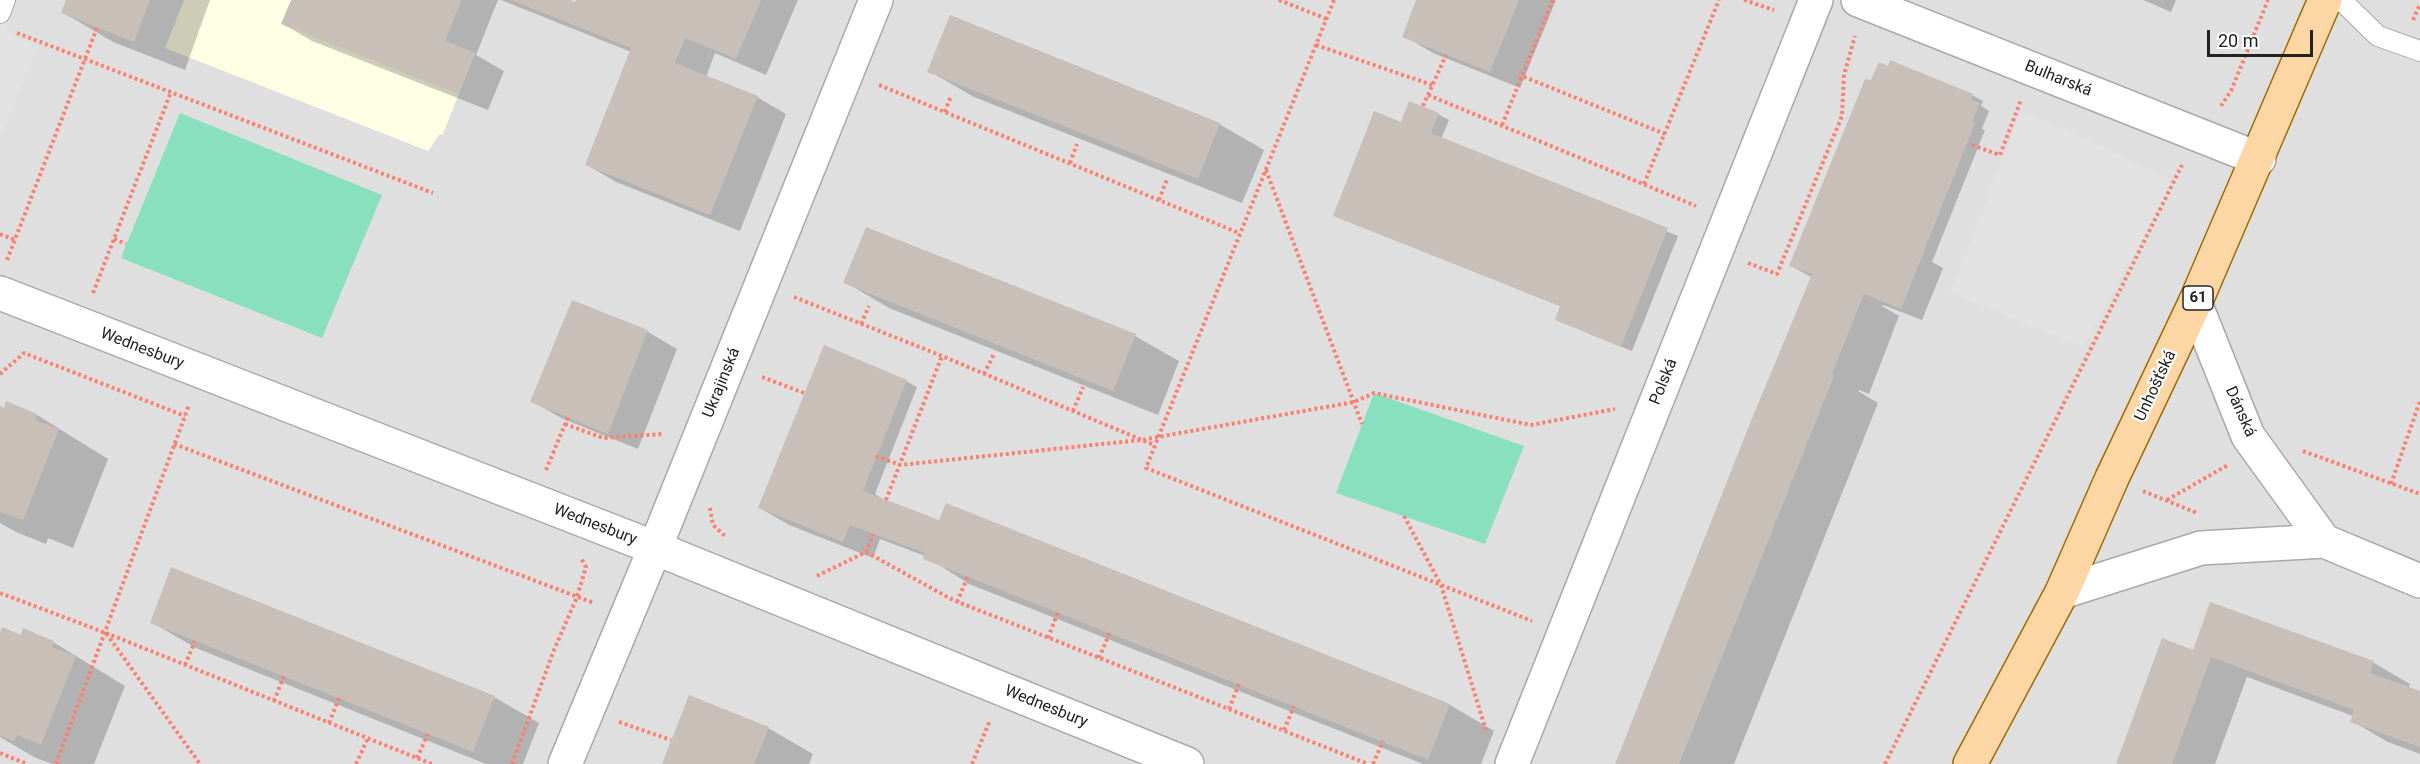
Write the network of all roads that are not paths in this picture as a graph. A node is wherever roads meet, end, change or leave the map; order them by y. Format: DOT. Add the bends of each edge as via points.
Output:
graph roads {
  1 [pos="5,0"];
  2 [pos="876,0"];
  3 [pos="1816,0"];
  4 [pos="1858,0"];
  5 [pos="2325,0"];
  6 [pos="2341,0"];
  7 [pos="0,13"];
  8 [pos="2420,51"];
  9 [pos="2259,159"];
  10 [pos="2,280"];
  11 [pos="2195,303"];
  12 [pos="2324,542"];
  13 [pos="655,548"];
  14 [pos="2420,581"];
  15 [pos="2062,592"];
  16 [pos="565,764"];
  17 [pos="1187,764"];
  18 [pos="1512,764"];
  19 [pos="1970,764"];
  1 -- 7 [label="lane"];
  2 -- 13 [label="street, Ukrajinská"];
  3 -- 18 [label="street, Polská"];
  4 -- 9 [label="street, Bulharská"];
  5 -- 9 [label="main road, Unhošťská / 61"];
  6 -- 8 [label="lane" via="2378,36"];
  9 -- 11 [label="main road, Unhošťská / 61"];
  10 -- 13 [label="street, Wednesbury" via="201,372"];
  11 -- 12 [label="street, Dánská" via="2248,436"];
  11 -- 15 [label="main road, Unhošťská / 61"];
  12 -- 14 [label="street"];
  12 -- 15 [label="street" via="2201,548"];
  13 -- 16 [label="street, Ukrajinská"];
  13 -- 17 [label="street, Wednesbury"];
  15 -- 19 [label="main road, Unhošťská / 61"];
}
